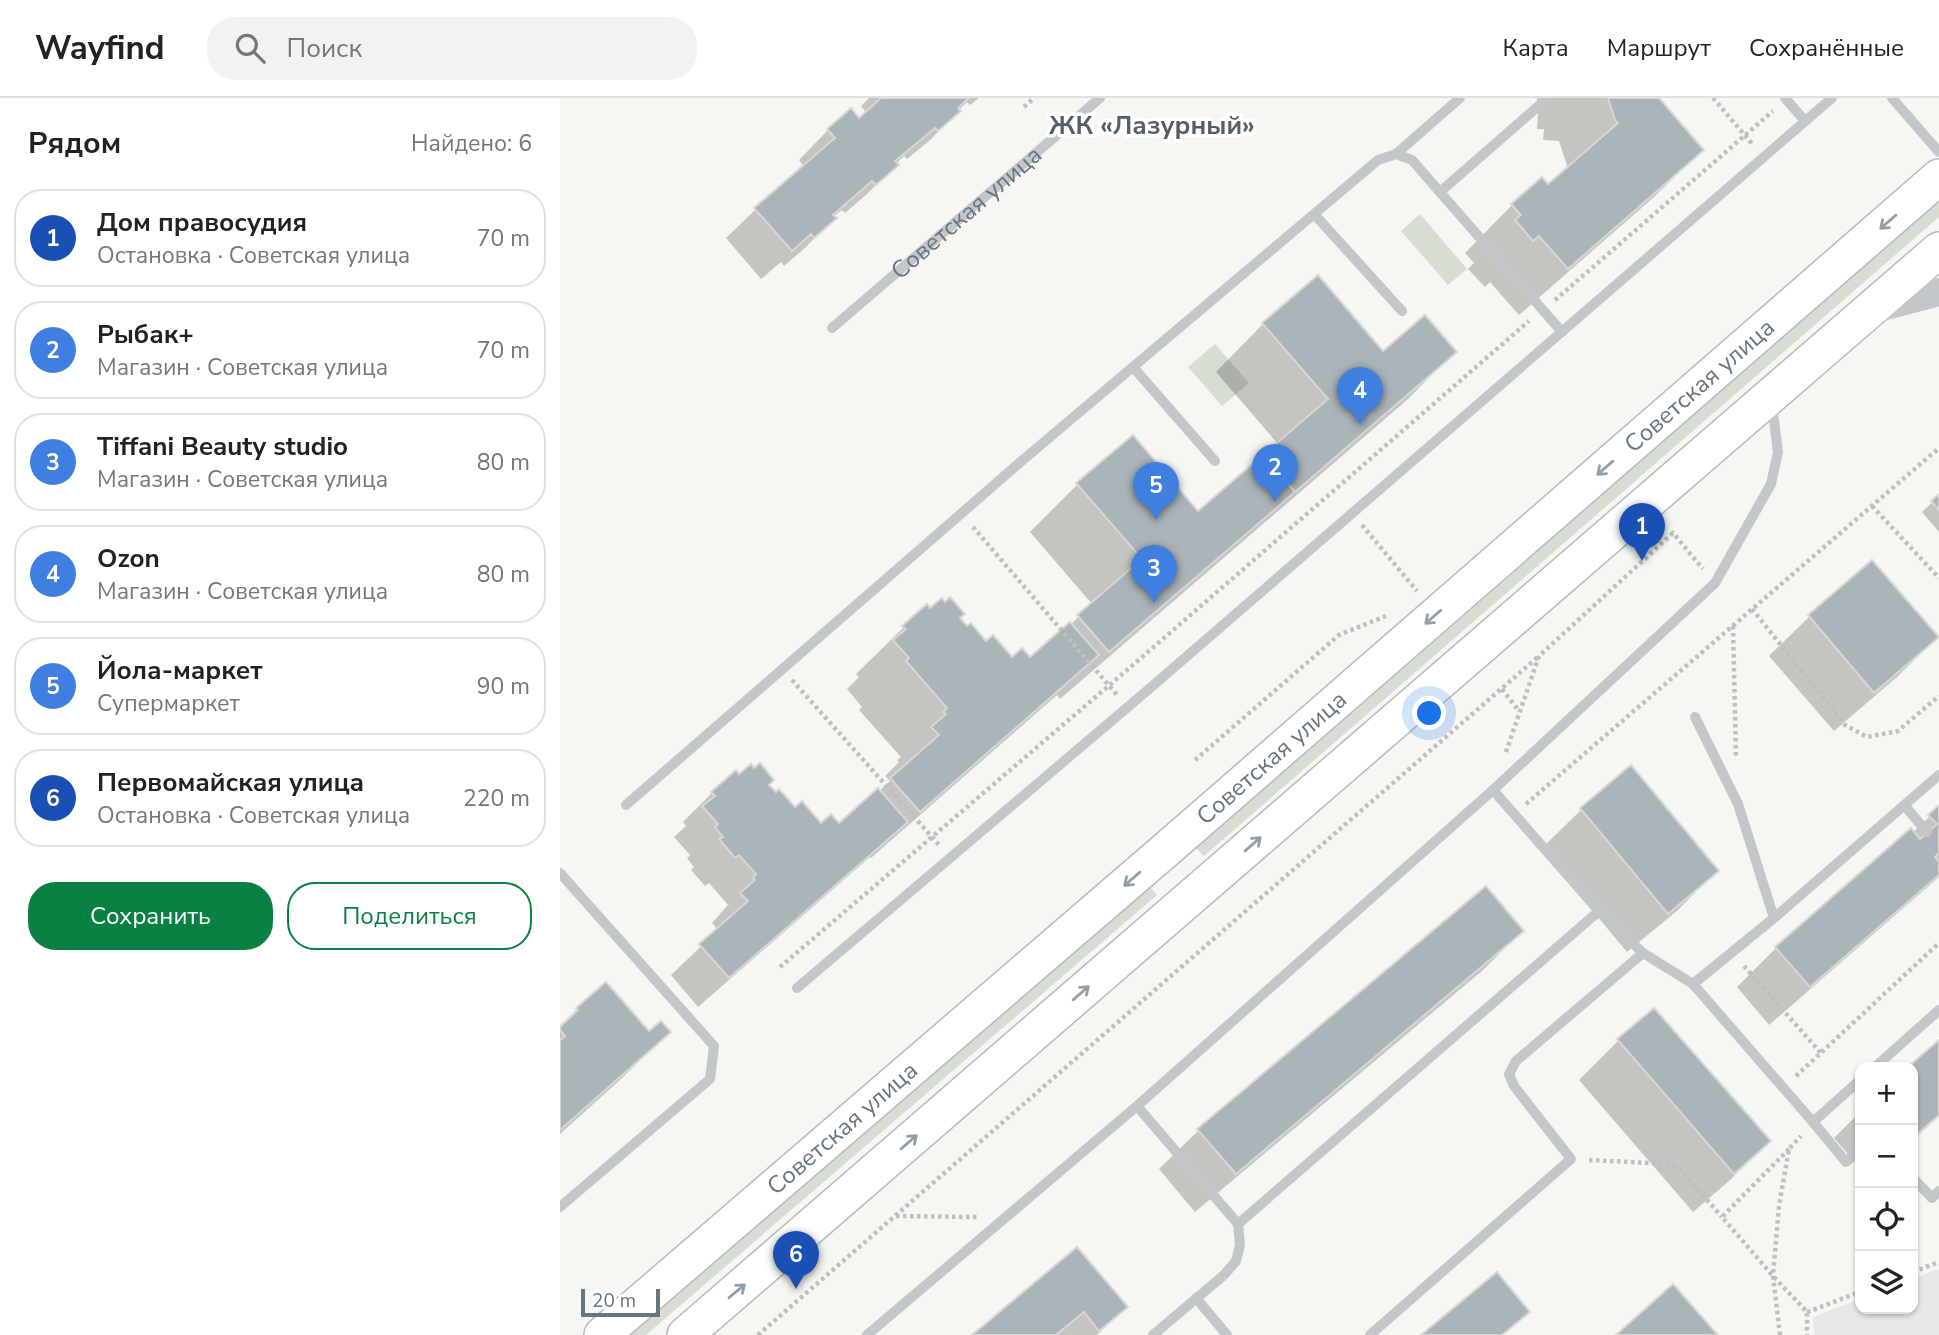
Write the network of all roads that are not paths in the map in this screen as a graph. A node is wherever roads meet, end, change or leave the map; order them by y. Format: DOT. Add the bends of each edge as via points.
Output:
graph roads {
  1 [pos="1100,98"];
  2 [pos="1460,98"];
  3 [pos="1542,98"];
  4 [pos="1832,98"];
  5 [pos="1892,98"];
  6 [pos="1786,99"];
  7 [pos="1805,121"];
  8 [pos="1939,152"];
  9 [pos="1396,154"];
  10 [pos="1939,177"];
  11 [pos="1440,192"];
  12 [pos="1315,215"];
  13 [pos="1939,250"];
  14 [pos="1939,292"];
  15 [pos="1402,311"];
  16 [pos="1869,311"];
  17 [pos="832,328"];
  18 [pos="1562,332"];
  19 [pos="1133,367"];
  20 [pos="1771,395"];
  21 [pos="1215,461"];
  22 [pos="1695,718"];
  23 [pos="1939,775"];
  24 [pos="1493,790"];
  25 [pos="626,805"];
  26 [pos="1904,805"];
  27 [pos="1927,832"];
  28 [pos="1168,848"];
  29 [pos="560,873"];
  30 [pos="1203,887"];
  31 [pos="1599,911"];
  32 [pos="1774,918"];
  33 [pos="1643,953"];
  34 [pos="1693,984"];
  35 [pos="797,988"];
  36 [pos="1939,1010"];
  37 [pos="1881,1062"];
  38 [pos="1855,1084"];
  39 [pos="1137,1107"];
  40 [pos="1813,1122"];
  41 [pos="1855,1154"];
  42 [pos="1918,1183"];
  43 [pos="1939,1191"];
  44 [pos="560,1207"];
  45 [pos="1238,1224"];
  46 [pos="1196,1298"];
  47 [pos="602,1335"];
  48 [pos="685,1335"];
  49 [pos="867,1335"];
  50 [pos="1153,1335"];
  51 [pos="1227,1335"];
  52 [pos="1370,1335"];
  1 -- 17 [label="lane, Советская улица"];
  2 -- 9 [label="lane"];
  3 -- 11 [label="lane" via="1542,103"];
  4 -- 7 [label="lane"];
  5 -- 8 [label="lane"];
  6 -- 7 [label="lane"];
  7 -- 18 [label="lane"];
  9 -- 11 [label="lane" via="1412,160"];
  9 -- 12 [label="lane" via="1378,160"];
  10 -- 28 [label="main road, Советская улица, one-way"];
  11 -- 18 [label="lane"];
  12 -- 15 [label="lane"];
  12 -- 19 [label="lane"];
  13 -- 16 [label="main road"];
  14 -- 16 [label="street"];
  16 -- 20 [label="main road"];
  18 -- 35 [label="lane"];
  19 -- 21 [label="lane"];
  19 -- 25 [label="lane"];
  20 -- 24 [label="lane" via="1778,452 1771,484 1715,583"];
  30 -- 20 [label="main road, one-way"];
  22 -- 32 [label="lane" via="1738,804"];
  23 -- 26 [label="lane"];
  24 -- 31 [label="lane"];
  24 -- 39 [label="lane"];
  26 -- 27 [label="lane"];
  26 -- 32 [label="lane"];
  28 -- 30 [label="main road"];
  28 -- 47 [label="main road, Советская улица, one-way"];
  29 -- 44 [label="lane" via="714,1046 710,1079"];
  48 -- 30 [label="main road, one-way"];
  31 -- 33 [label="lane"];
  31 -- 45 [label="lane"];
  32 -- 34 [label="lane"];
  33 -- 34 [label="lane"];
  33 -- 52 [label="lane" via="1516,1061 1509,1074 1571,1159"];
  34 -- 40 [label="lane"];
  36 -- 37 [label="lane"];
  38 -- 40 [label="lane"];
  39 -- 45 [label="lane"];
  39 -- 49 [label="lane"];
  40 -- 41 [label="lane" via="1846,1161"];
  42 -- 43 [label="lane" via="1932,1198"];
  45 -- 46 [label="lane" via="1236,1261"];
  46 -- 50 [label="lane"];
  46 -- 51 [label="lane"];
}
